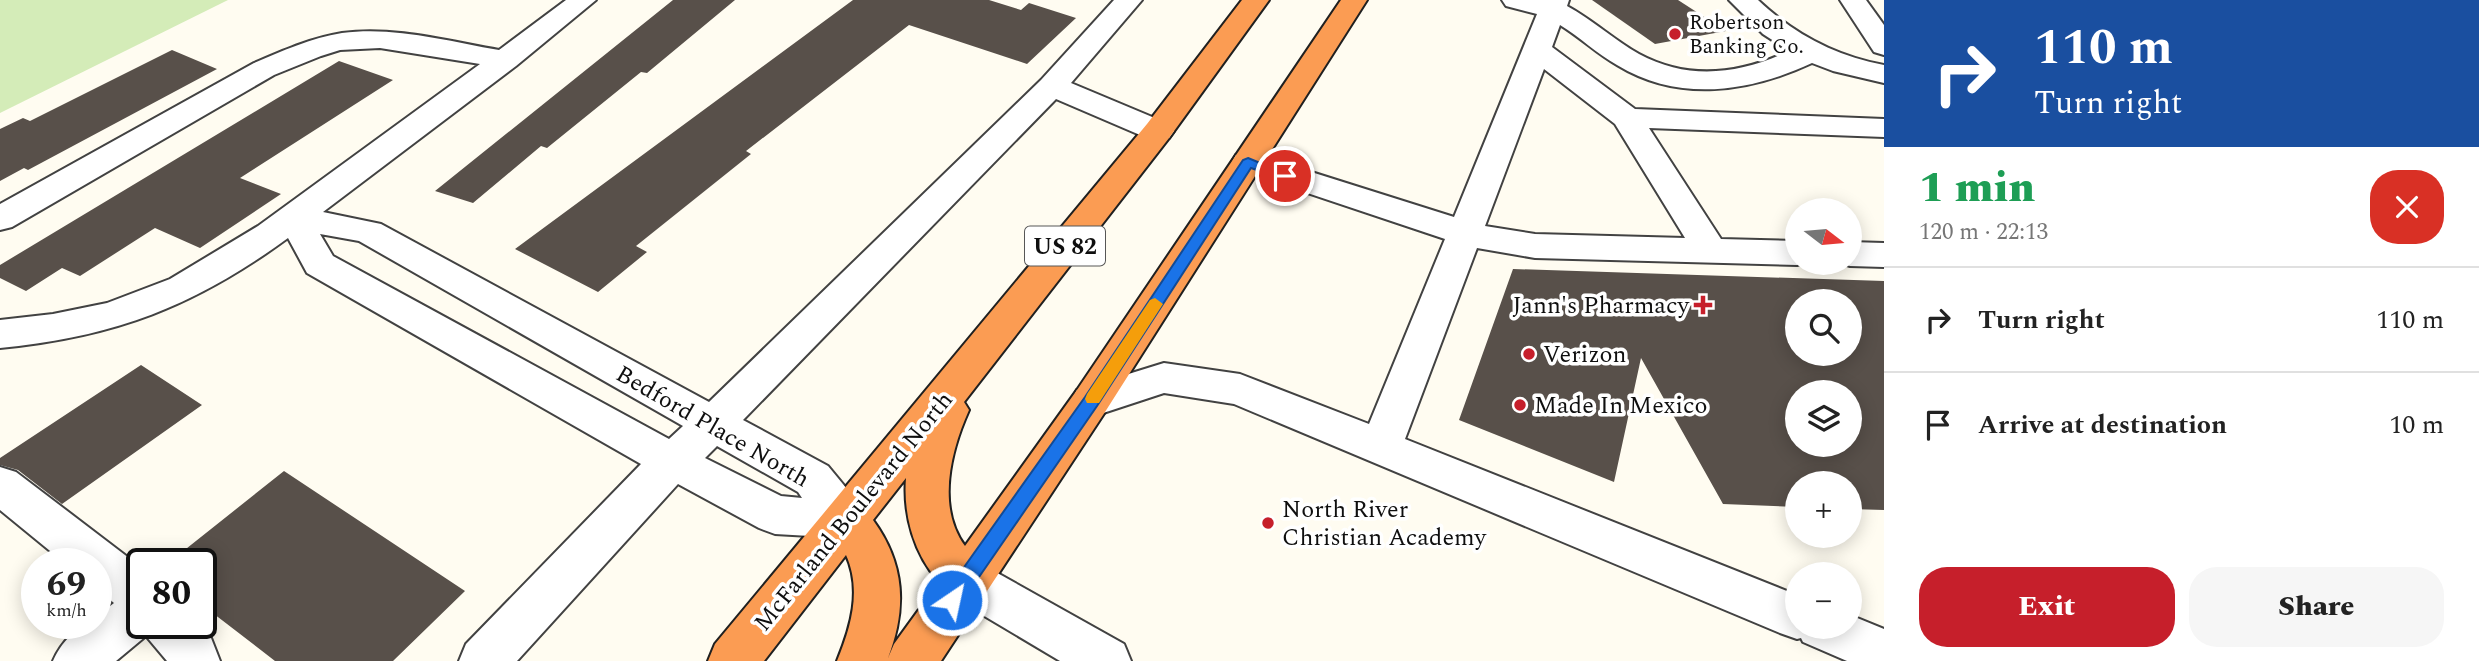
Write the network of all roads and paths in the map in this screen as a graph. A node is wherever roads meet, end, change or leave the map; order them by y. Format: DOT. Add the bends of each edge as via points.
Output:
graph roads {
  1 [pos="583,0"];
  2 [pos="1129,0"];
  3 [pos="1256,0"];
  4 [pos="1354,0"];
  5 [pos="1515,0"];
  6 [pos="1742,0"];
  7 [pos="1853,0"];
  8 [pos="1553,5"];
  9 [pos="1884,47"];
  10 [pos="1536,49"];
  11 [pos="1809,53"];
  12 [pos="506,60"];
  13 [pos="1884,74"];
  14 [pos="1052,86"];
  15 [pos="1627,118"];
  16 [pos="1884,128"];
  17 [pos="1158,131"];
  18 [pos="1248,162"];
  19 [pos="293,217"];
  20 [pos="0,219"];
  21 [pos="1465,233"];
  22 [pos="1710,251"];
  23 [pos="1785,253"];
  24 [pos="1862,254"];
  25 [pos="1884,255"];
  26 [pos="0,334"];
  27 [pos="973,361"];
  28 [pos="1091,401"];
  29 [pos="713,424"];
  30 [pos="1381,447"];
  31 [pos="672,461"];
  32 [pos="0,485"];
  33 [pos="845,519"];
  34 [pos="966,580"];
  35 [pos="126,583"];
  36 [pos="1785,612"];
  37 [pos="126,623"];
  38 [pos="179,639"];
  39 [pos="1850,639"];
  40 [pos="1884,653"];
  41 [pos="78,661"];
  42 [pos="195,661"];
  43 [pos="484,661"];
  44 [pos="733,661"];
  45 [pos="862,661"];
  46 [pos="912,661"];
  47 [pos="1107,661"];
  1 -- 12 [label="street"];
  2 -- 14 [label="street"];
  3 -- 17 [label="highway, US 82"];
  4 -- 18 [label="highway"];
  5 -- 8 [label="street"];
  6 -- 11 [label="street" via="1765,24"];
  7 -- 9 [label="street"];
  8 -- 10 [label="street"];
  8 -- 11 [label="street" via="1628,60 1685,79 1723,81 1759,74"];
  10 -- 15 [label="street"];
  10 -- 21 [label="street"];
  11 -- 13 [label="street"];
  12 -- 19 [label="street"];
  12 -- 20 [label="street" via="378,41 342,42 302,52 264,69"];
  14 -- 17 [label="street"];
  14 -- 29 [label="street"];
  15 -- 16 [label="street"];
  15 -- 22 [label="street"];
  17 -- 27 [label="highway, US 82"];
  18 -- 21 [label="street"];
  18 -- 28 [label="highway"];
  19 -- 26 [label="street" via="206,276 161,297 51,330"];
  19 -- 29 [label="street, Bedford Place North" via="369,232"];
  19 -- 31 [label="street, Bedford Place North" via="320,264"];
  21 -- 22 [label="street" via="1535,246"];
  21 -- 30 [label="street"];
  22 -- 23 [label="street"];
  24 -- 25 [label="street"];
  27 -- 33 [label="highway, McFarland Boulevard North / US 82"];
  27 -- 34 [label="highway" via="938,430 926,480 933,530 943,552"];
  28 -- 30 [label="street" via="1164,378 1240,389"];
  28 -- 34 [label="highway"];
  29 -- 31 [label="street"];
  29 -- 33 [label="street, Bedford Place North" via="813,479"];
  30 -- 36 [label="street"];
  31 -- 33 [label="street, Bedford Place North" via="775,516"];
  31 -- 43 [label="street"];
  32 -- 35 [label="street"];
  33 -- 44 [label="highway, McFarland Boulevard North / US 82"];
  33 -- 45 [label="highway" via="868,549 879,593 877,622"];
  34 -- 46 [label="highway"];
  34 -- 47 [label="street"];
  37 -- 41 [label="street"];
  38 -- 42 [label="street"];
  39 -- 40 [label="street"];
}
